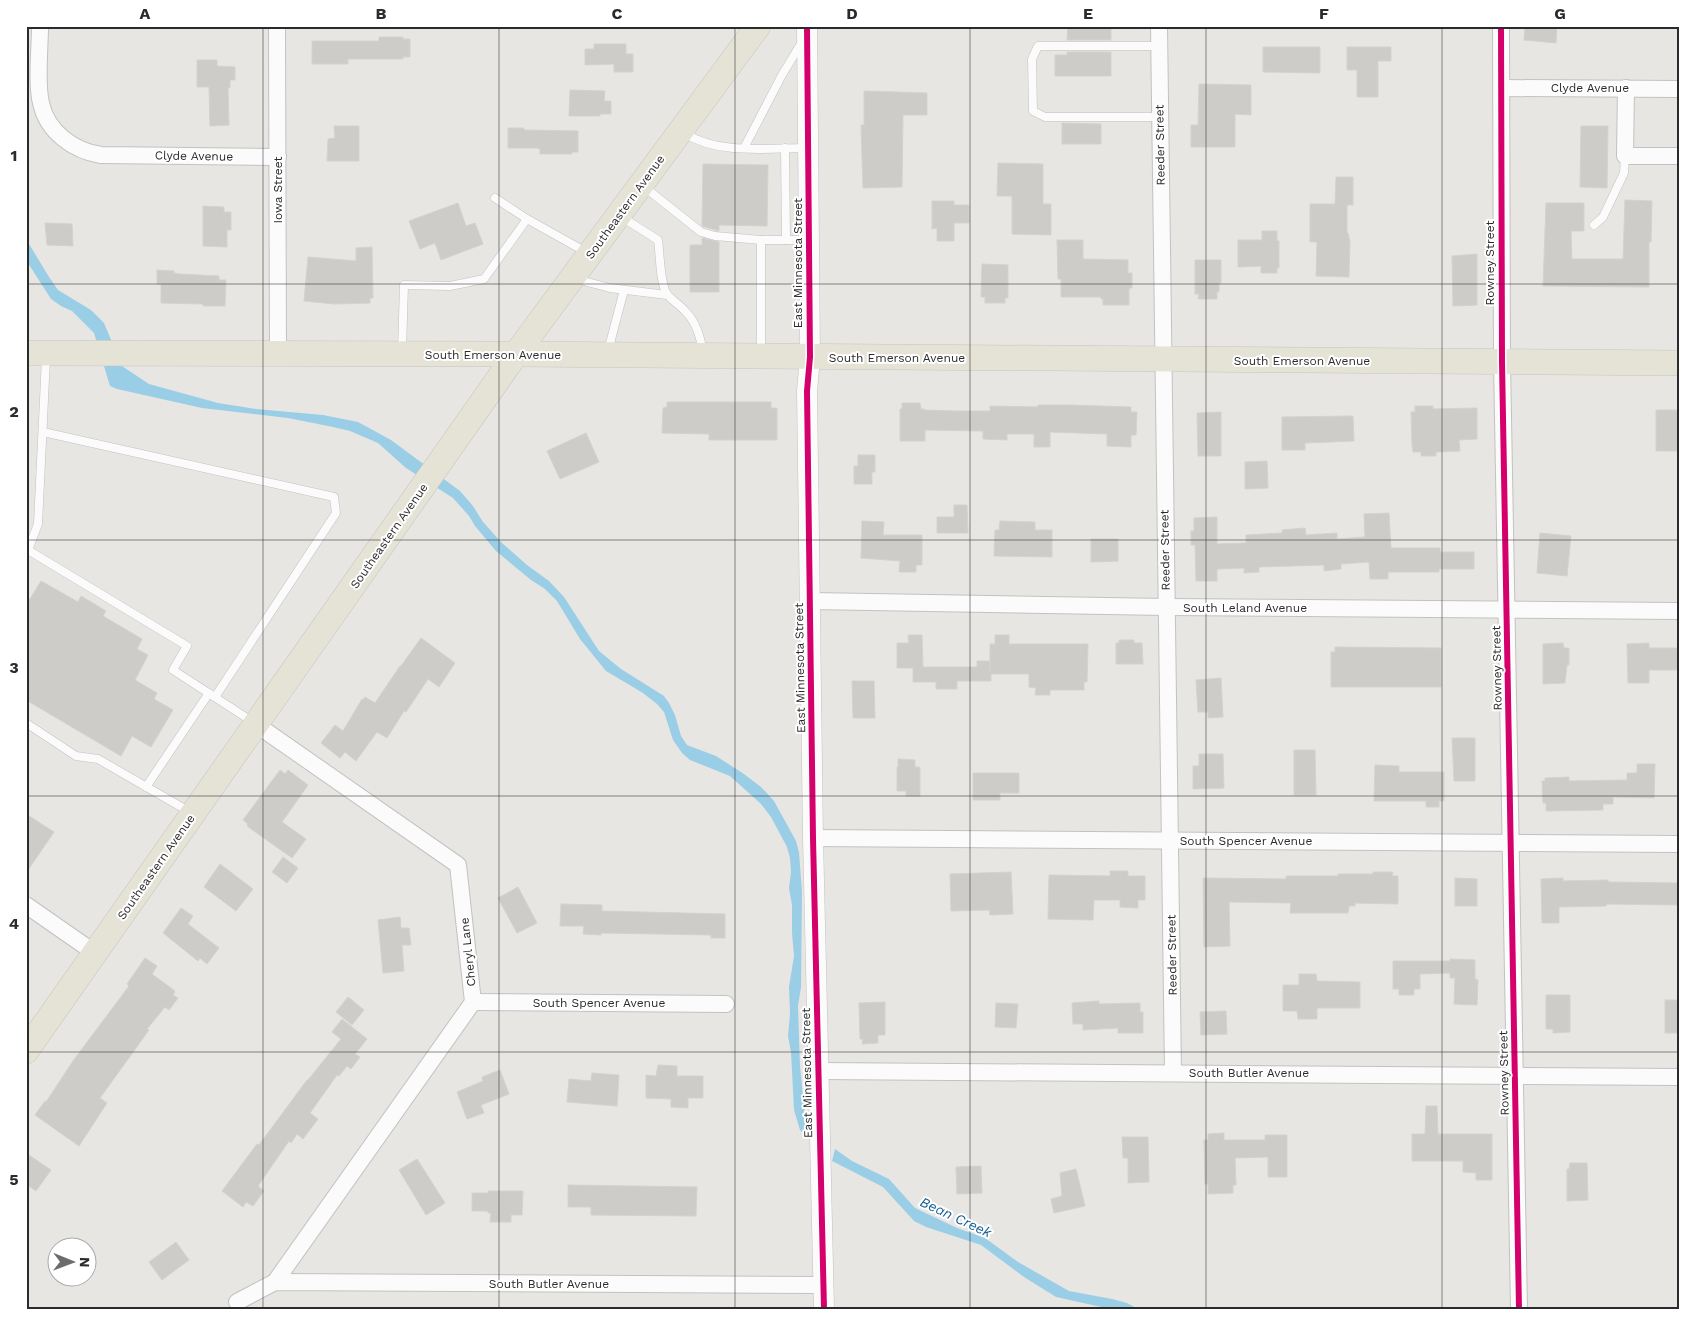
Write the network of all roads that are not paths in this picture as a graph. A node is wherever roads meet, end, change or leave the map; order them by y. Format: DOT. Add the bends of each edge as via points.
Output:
graph roads {
  1 [pos="40,26"];
  2 [pos="277,26"];
  3 [pos="758,26"];
  4 [pos="1159,26"];
  5 [pos="1501,26"];
  6 [pos="807,30"];
  7 [pos="1159,46"];
  8 [pos="1502,88"];
  9 [pos="1626,88"];
  10 [pos="1679,88"];
  11 [pos="1160,117"];
  12 [pos="681,131"];
  13 [pos="744,148"];
  14 [pos="785,148"];
  15 [pos="809,148"];
  16 [pos="1625,156"];
  17 [pos="1679,156"];
  18 [pos="278,157"];
  19 [pos="641,184"];
  20 [pos="495,198"];
  21 [pos="618,215"];
  22 [pos="527,219"];
  23 [pos="1594,225"];
  24 [pos="761,240"];
  25 [pos="786,240"];
  26 [pos="809,240"];
  27 [pos="590,254"];
  28 [pos="572,278"];
  29 [pos="624,290"];
  30 [pos="667,295"];
  31 [pos="36,353"];
  32 [pos="516,354"];
  33 [pos="278,355"];
  34 [pos="402,355"];
  35 [pos="606,355"];
  36 [pos="704,356"];
  37 [pos="761,357"];
  38 [pos="810,357"];
  39 [pos="1162,360"];
  40 [pos="1502,362"];
  41 [pos="1679,363"];
  42 [pos="43,432"];
  43 [pos="27,551"];
  44 [pos="811,601"];
  45 [pos="1166,608"];
  46 [pos="1507,610"];
  47 [pos="1679,611"];
  48 [pos="212,695"];
  49 [pos="26,723"];
  50 [pos="257,724"];
  51 [pos="146,787"];
  52 [pos="193,814"];
  53 [pos="814,838"];
  54 [pos="1170,840"];
  55 [pos="1511,842"];
  56 [pos="1679,844"];
  57 [pos="26,904"];
  58 [pos="95,953"];
  59 [pos="473,1002"];
  60 [pos="726,1004"];
  61 [pos="26,1051"];
  62 [pos="819,1070"];
  63 [pos="1173,1073"];
  64 [pos="1515,1075"];
  65 [pos="1679,1076"];
  66 [pos="275,1282"];
  67 [pos="824,1286"];
  68 [pos="237,1302"];
  69 [pos="824,1309"];
  70 [pos="1519,1309"];
  1 -- 18 [label="street, Clyde Avenue" via="41,103 57,133 77,148 93,154 110,155"];
  2 -- 18 [label="street, Iowa Street"];
  3 -- 12 [label="main road, Southeastern Avenue"];
  4 -- 7 [label="street, Reeder Street"];
  5 -- 8 [label="street, Rowney Street"];
  6 -- 13 [label="lane"];
  6 -- 15 [label="street, East Minnesota Street"];
  7 -- 11 [label="street, Reeder Street"];
  7 -- 11 [label="lane" via="1038,46 1032,59 1033,111 1045,117"];
  8 -- 9 [label="street, Clyde Avenue"];
  8 -- 40 [label="street, Rowney Street"];
  9 -- 10 [label="street, Clyde Avenue"];
  9 -- 16 [label="street"];
  11 -- 39 [label="street, Reeder Street"];
  12 -- 13 [label="lane" via="714,146"];
  12 -- 19 [label="main road, Southeastern Avenue"];
  13 -- 14 [label="lane"];
  14 -- 15 [label="lane"];
  14 -- 25 [label="lane"];
  15 -- 26 [label="street, East Minnesota Street"];
  16 -- 17 [label="street"];
  16 -- 23 [label="lane" via="1624,173 1603,217"];
  18 -- 33 [label="street, Iowa Street"];
  19 -- 21 [label="main road, Southeastern Avenue"];
  19 -- 24 [label="lane" via="701,232"];
  20 -- 22 [label="lane"];
  21 -- 27 [label="main road, Southeastern Avenue"];
  21 -- 30 [label="lane" via="658,240 662,284"];
  22 -- 27 [label="lane"];
  22 -- 34 [label="lane" via="484,279 450,286 404,285"];
  24 -- 25 [label="lane"];
  24 -- 37 [label="lane"];
  25 -- 26 [label="lane"];
  26 -- 38 [label="street, East Minnesota Street"];
  27 -- 28 [label="main road, Southeastern Avenue"];
  28 -- 29 [label="lane"];
  28 -- 32 [label="main road, Southeastern Avenue"];
  29 -- 30 [label="lane"];
  29 -- 35 [label="lane"];
  30 -- 36 [label="lane" via="686,311 699,331"];
  31 -- 33 [label="main road, South Emerson Avenue"];
  31 -- 42 [label="lane"];
  32 -- 34 [label="main road, South Emerson Avenue"];
  32 -- 35 [label="main road, South Emerson Avenue"];
  32 -- 50 [label="main road, Southeastern Avenue"];
  33 -- 34 [label="main road, South Emerson Avenue"];
  35 -- 36 [label="main road, South Emerson Avenue"];
  36 -- 37 [label="main road, South Emerson Avenue"];
  37 -- 38 [label="main road, South Emerson Avenue"];
  38 -- 39 [label="main road, South Emerson Avenue"];
  38 -- 44 [label="street, East Minnesota Street" via="807,391"];
  39 -- 40 [label="main road, South Emerson Avenue"];
  39 -- 45 [label="street, Reeder Street"];
  40 -- 41 [label="main road, South Emerson Avenue"];
  40 -- 46 [label="street, Rowney Street"];
  42 -- 43 [label="lane" via="38,524"];
  42 -- 48 [label="lane" via="334,497 336,513"];
  43 -- 48 [label="lane" via="187,646 173,670"];
  44 -- 45 [label="street, South Leland Avenue"];
  44 -- 53 [label="street, East Minnesota Street"];
  45 -- 46 [label="street, South Leland Avenue"];
  45 -- 54 [label="street, Reeder Street"];
  46 -- 47 [label="street, South Leland Avenue"];
  46 -- 55 [label="street, Rowney Street"];
  48 -- 50 [label="lane"];
  48 -- 51 [label="lane"];
  49 -- 51 [label="lane" via="76,756 98,759"];
  50 -- 52 [label="main road, Southeastern Avenue"];
  50 -- 59 [label="street, Cheryl Lane" via="458,865"];
  51 -- 52 [label="lane"];
  52 -- 58 [label="main road, Southeastern Avenue"];
  53 -- 54 [label="street, South Spencer Avenue"];
  53 -- 62 [label="street, East Minnesota Street"];
  54 -- 55 [label="street, South Spencer Avenue"];
  54 -- 63 [label="street, Reeder Street"];
  55 -- 56 [label="street, South Spencer Avenue"];
  55 -- 64 [label="street, Rowney Street"];
  57 -- 58 [label="street"];
  58 -- 61 [label="main road, Southeastern Avenue"];
  59 -- 60 [label="street, South Spencer Avenue"];
  59 -- 66 [label="street, Cheryl Lane"];
  62 -- 63 [label="street, South Butler Avenue"];
  62 -- 67 [label="street, East Minnesota Street"];
  63 -- 64 [label="street, South Butler Avenue"];
  64 -- 65 [label="street, South Butler Avenue"];
  64 -- 70 [label="street, Rowney Street"];
  66 -- 67 [label="street, South Butler Avenue"];
  66 -- 68 [label="street"];
  67 -- 69 [label="street, East Minnesota Street"];
}
